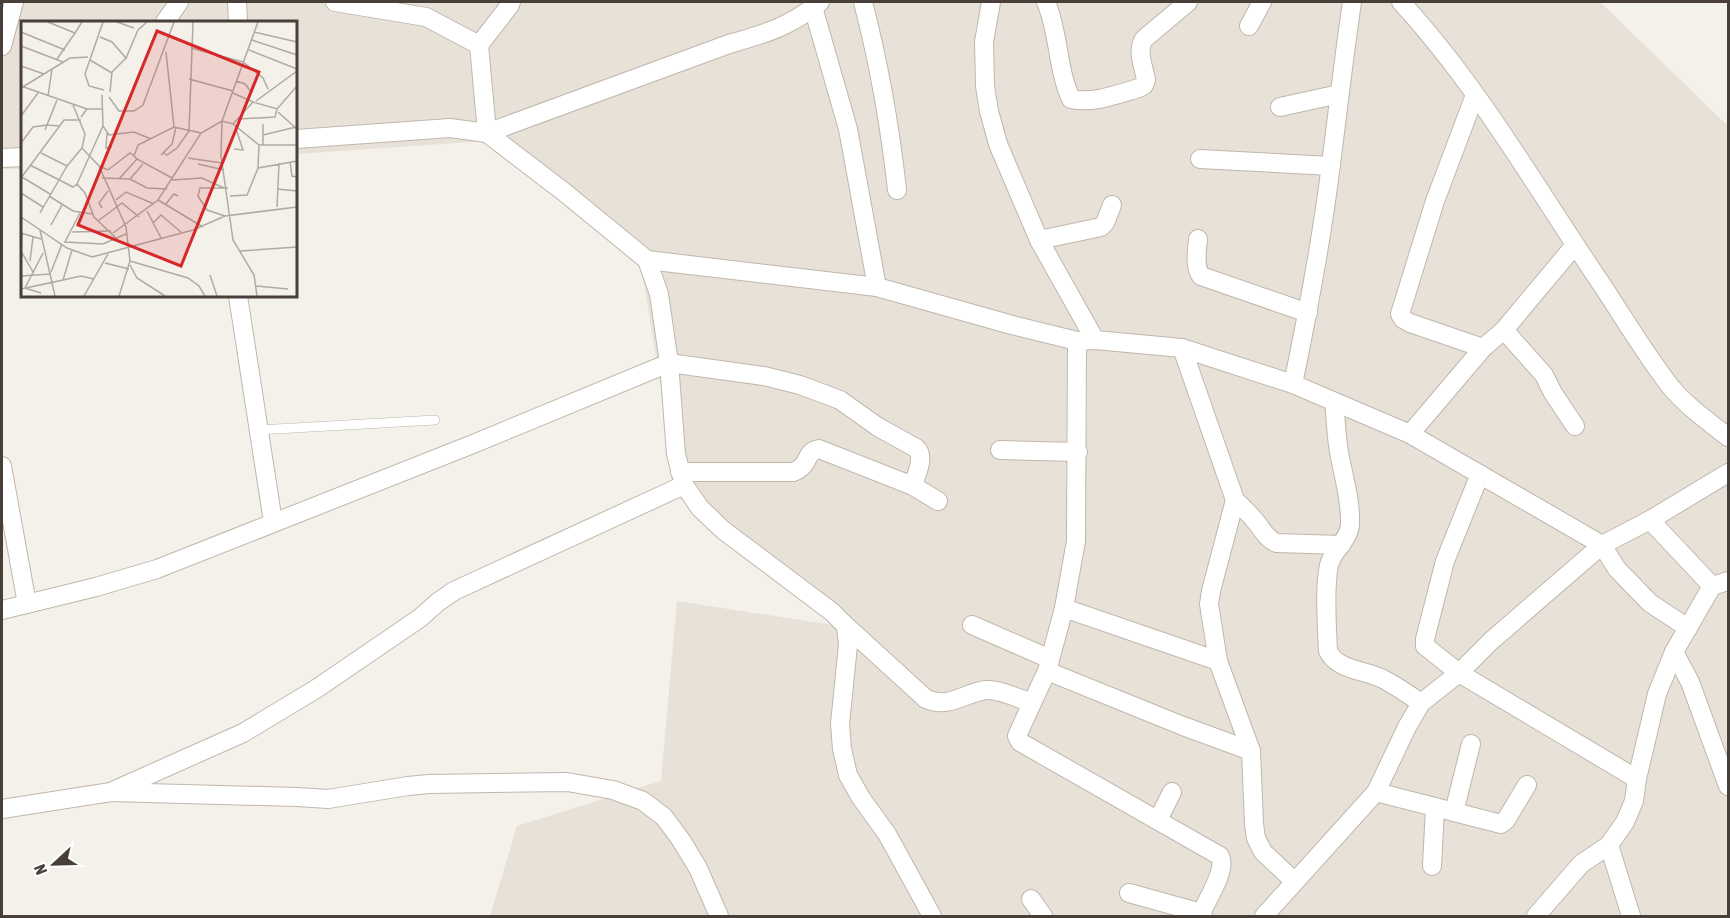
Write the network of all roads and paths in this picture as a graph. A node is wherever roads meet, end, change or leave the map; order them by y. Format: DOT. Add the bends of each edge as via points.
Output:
graph roads {
  1 [pos="14,2"];
  2 [pos="179,2"];
  3 [pos="237,2"];
  4 [pos="335,2"];
  5 [pos="863,2"];
  6 [pos="991,2"];
  7 [pos="1046,2"];
  8 [pos="1188,2"];
  9 [pos="1262,2"];
  10 [pos="1352,2"];
  11 [pos="1401,2"];
  12 [pos="512,3"];
  13 [pos="817,4"];
  14 [pos="425,9"];
  15 [pos="166,21"];
  16 [pos="238,21"];
  17 [pos="1249,26"];
  18 [pos="479,45"];
  19 [pos="2,46"];
  20 [pos="1339,94"];
  21 [pos="1475,94"];
  22 [pos="1280,107"];
  23 [pos="487,133"];
  24 [pos="297,139"];
  25 [pos="21,157"];
  26 [pos="2,158"];
  27 [pos="1200,159"];
  28 [pos="1331,166"];
  29 [pos="897,190"];
  30 [pos="1112,205"];
  31 [pos="1198,239"];
  32 [pos="1039,240"];
  33 [pos="1575,245"];
  34 [pos="647,260"];
  35 [pos="877,287"];
  36 [pos="238,297"];
  37 [pos="1308,313"];
  38 [pos="1504,330"];
  39 [pos="1086,340"];
  40 [pos="1182,348"];
  41 [pos="1483,348"];
  42 [pos="669,363"];
  43 [pos="1293,384"];
  44 [pos="1334,402"];
  45 [pos="435,420"];
  46 [pos="1575,426"];
  47 [pos="258,430"];
  48 [pos="1410,434"];
  49 [pos="1728,437"];
  50 [pos="1000,450"];
  51 [pos="1078,452"];
  52 [pos="2,466"];
  53 [pos="1728,473"];
  54 [pos="1480,474"];
  55 [pos="682,478"];
  56 [pos="913,486"];
  57 [pos="1236,500"];
  58 [pos="938,501"];
  59 [pos="1650,520"];
  60 [pos="273,522"];
  61 [pos="1341,545"];
  62 [pos="1602,545"];
  63 [pos="1720,584"];
  64 [pos="27,604"];
  65 [pos="1064,608"];
  66 [pos="2,610"];
  67 [pos="972,625"];
  68 [pos="846,626"];
  69 [pos="1688,628"];
  70 [pos="1674,652"];
  71 [pos="1218,660"];
  72 [pos="1049,665"];
  73 [pos="1459,673"];
  74 [pos="1032,703"];
  75 [pos="1421,704"];
  76 [pos="1471,744"];
  77 [pos="1251,751"];
  78 [pos="1637,779"];
  79 [pos="1527,785"];
  80 [pos="1728,786"];
  81 [pos="111,792"];
  82 [pos="1172,792"];
  83 [pos="1376,792"];
  84 [pos="1435,807"];
  85 [pos="2,809"];
  86 [pos="1454,812"];
  87 [pos="1158,820"];
  88 [pos="1609,845"];
  89 [pos="1432,866"];
  90 [pos="1294,881"];
  91 [pos="1129,893"];
  92 [pos="1031,899"];
  93 [pos="1202,915"];
  94 [pos="720,916"];
  95 [pos="932,916"];
  96 [pos="1043,916"];
  97 [pos="1264,916"];
  98 [pos="1536,916"];
  99 [pos="1631,916"];
  1 -- 19 [label="street"];
  2 -- 15 [label="street"];
  3 -- 16 [label="street"];
  4 -- 14 [label="street"];
  5 -- 29 [label="street" via="892,138"];
  6 -- 32 [label="street" via="984,42 988,111"];
  7 -- 8 [label="street" via="1066,89 1071,99 1079,100 1100,99 1144,85 1141,44"];
  9 -- 17 [label="street"];
  10 -- 20 [label="street"];
  11 -- 21 [label="street"];
  12 -- 18 [label="street"];
  13 -- 23 [label="street" via="789,24 762,35"];
  13 -- 35 [label="street" via="848,129"];
  14 -- 18 [label="street"];
  18 -- 23 [label="street"];
  20 -- 22 [label="street"];
  20 -- 28 [label="street"];
  21 -- 33 [label="street"];
  21 -- 41 [label="street" via="1435,201 1400,314 1410,323"];
  23 -- 24 [label="street" via="450,128"];
  23 -- 34 [label="street"];
  25 -- 26 [label="street"];
  27 -- 28 [label="street"];
  28 -- 37 [label="street"];
  30 -- 32 [label="street" via="1101,227"];
  31 -- 37 [label="street" via="1197,266 1201,276"];
  32 -- 39 [label="street"];
  33 -- 38 [label="street"];
  33 -- 49 [label="street" via="1671,387"];
  34 -- 35 [label="street"];
  34 -- 42 [label="street" via="659,294"];
  35 -- 39 [label="street" via="1012,325"];
  36 -- 47 [label="street"];
  37 -- 43 [label="street"];
  38 -- 41 [label="street"];
  38 -- 46 [label="street" via="1544,375"];
  39 -- 40 [label="street"];
  39 -- 51 [label="street"];
  40 -- 43 [label="street"];
  40 -- 57 [label="street"];
  41 -- 48 [label="street"];
  42 -- 55 [label="street" via="676,454"];
  42 -- 56 [label="street" via="764,376 840,400 920,452"];
  42 -- 60 [label="street"];
  43 -- 44 [label="street"];
  44 -- 48 [label="street"];
  44 -- 61 [label="street" via="1350,525"];
  45 -- 47 [label="lane"];
  47 -- 60 [label="street"];
  48 -- 54 [label="street"];
  50 -- 51 [label="street"];
  51 -- 65 [label="street" via="1076,541"];
  52 -- 64 [label="street"];
  53 -- 59 [label="street"];
  54 -- 62 [label="street"];
  54 -- 73 [label="street" via="1445,561 1425,639 1425,646"];
  55 -- 56 [label="street" via="793,472 806,464 813,450 819,449"];
  55 -- 68 [label="street" via="700,508 723,530"];
  55 -- 81 [label="street" via="454,591 316,689 243,733"];
  56 -- 58 [label="street"];
  57 -- 61 [label="street" via="1265,535 1277,543"];
  57 -- 71 [label="street" via="1209,604"];
  59 -- 62 [label="street"];
  59 -- 63 [label="street"];
  60 -- 64 [label="street" via="157,568"];
  61 -- 75 [label="street" via="1329,566 1331,658 1400,688"];
  62 -- 69 [label="street" via="1617,569 1650,603"];
  62 -- 73 [label="street"];
  63 -- 69 [label="street"];
  64 -- 66 [label="street"];
  65 -- 71 [label="street"];
  65 -- 72 [label="street"];
  67 -- 72 [label="street"];
  68 -- 74 [label="street" via="936,704 985,690"];
  68 -- 95 [label="street" via="848,645 840,724 848,775 887,834"];
  69 -- 70 [label="street"];
  70 -- 78 [label="street" via="1657,694"];
  70 -- 80 [label="street" via="1690,682"];
  71 -- 77 [label="street"];
  72 -- 74 [label="street"];
  72 -- 77 [label="street" via="1183,726"];
  73 -- 75 [label="street"];
  73 -- 78 [label="street"];
  74 -- 87 [label="street" via="1017,736 1020,742"];
  75 -- 83 [label="street"];
  76 -- 86 [label="street"];
  77 -- 90 [label="street" via="1256,838 1263,852"];
  78 -- 88 [label="street" via="1634,801"];
  79 -- 86 [label="street" via="1501,824"];
  81 -- 85 [label="street"];
  81 -- 94 [label="street" via="328,799 408,786 567,782 613,790 642,801 664,817 698,868"];
  82 -- 87 [label="street"];
  83 -- 84 [label="street"];
  83 -- 90 [label="street"];
  84 -- 86 [label="street"];
  84 -- 89 [label="street"];
  87 -- 93 [label="street" via="1220,856 1223,862"];
  88 -- 98 [label="street" via="1581,864"];
  88 -- 99 [label="street"];
  90 -- 97 [label="street"];
  91 -- 93 [label="street"];
  92 -- 96 [label="street"];
}
